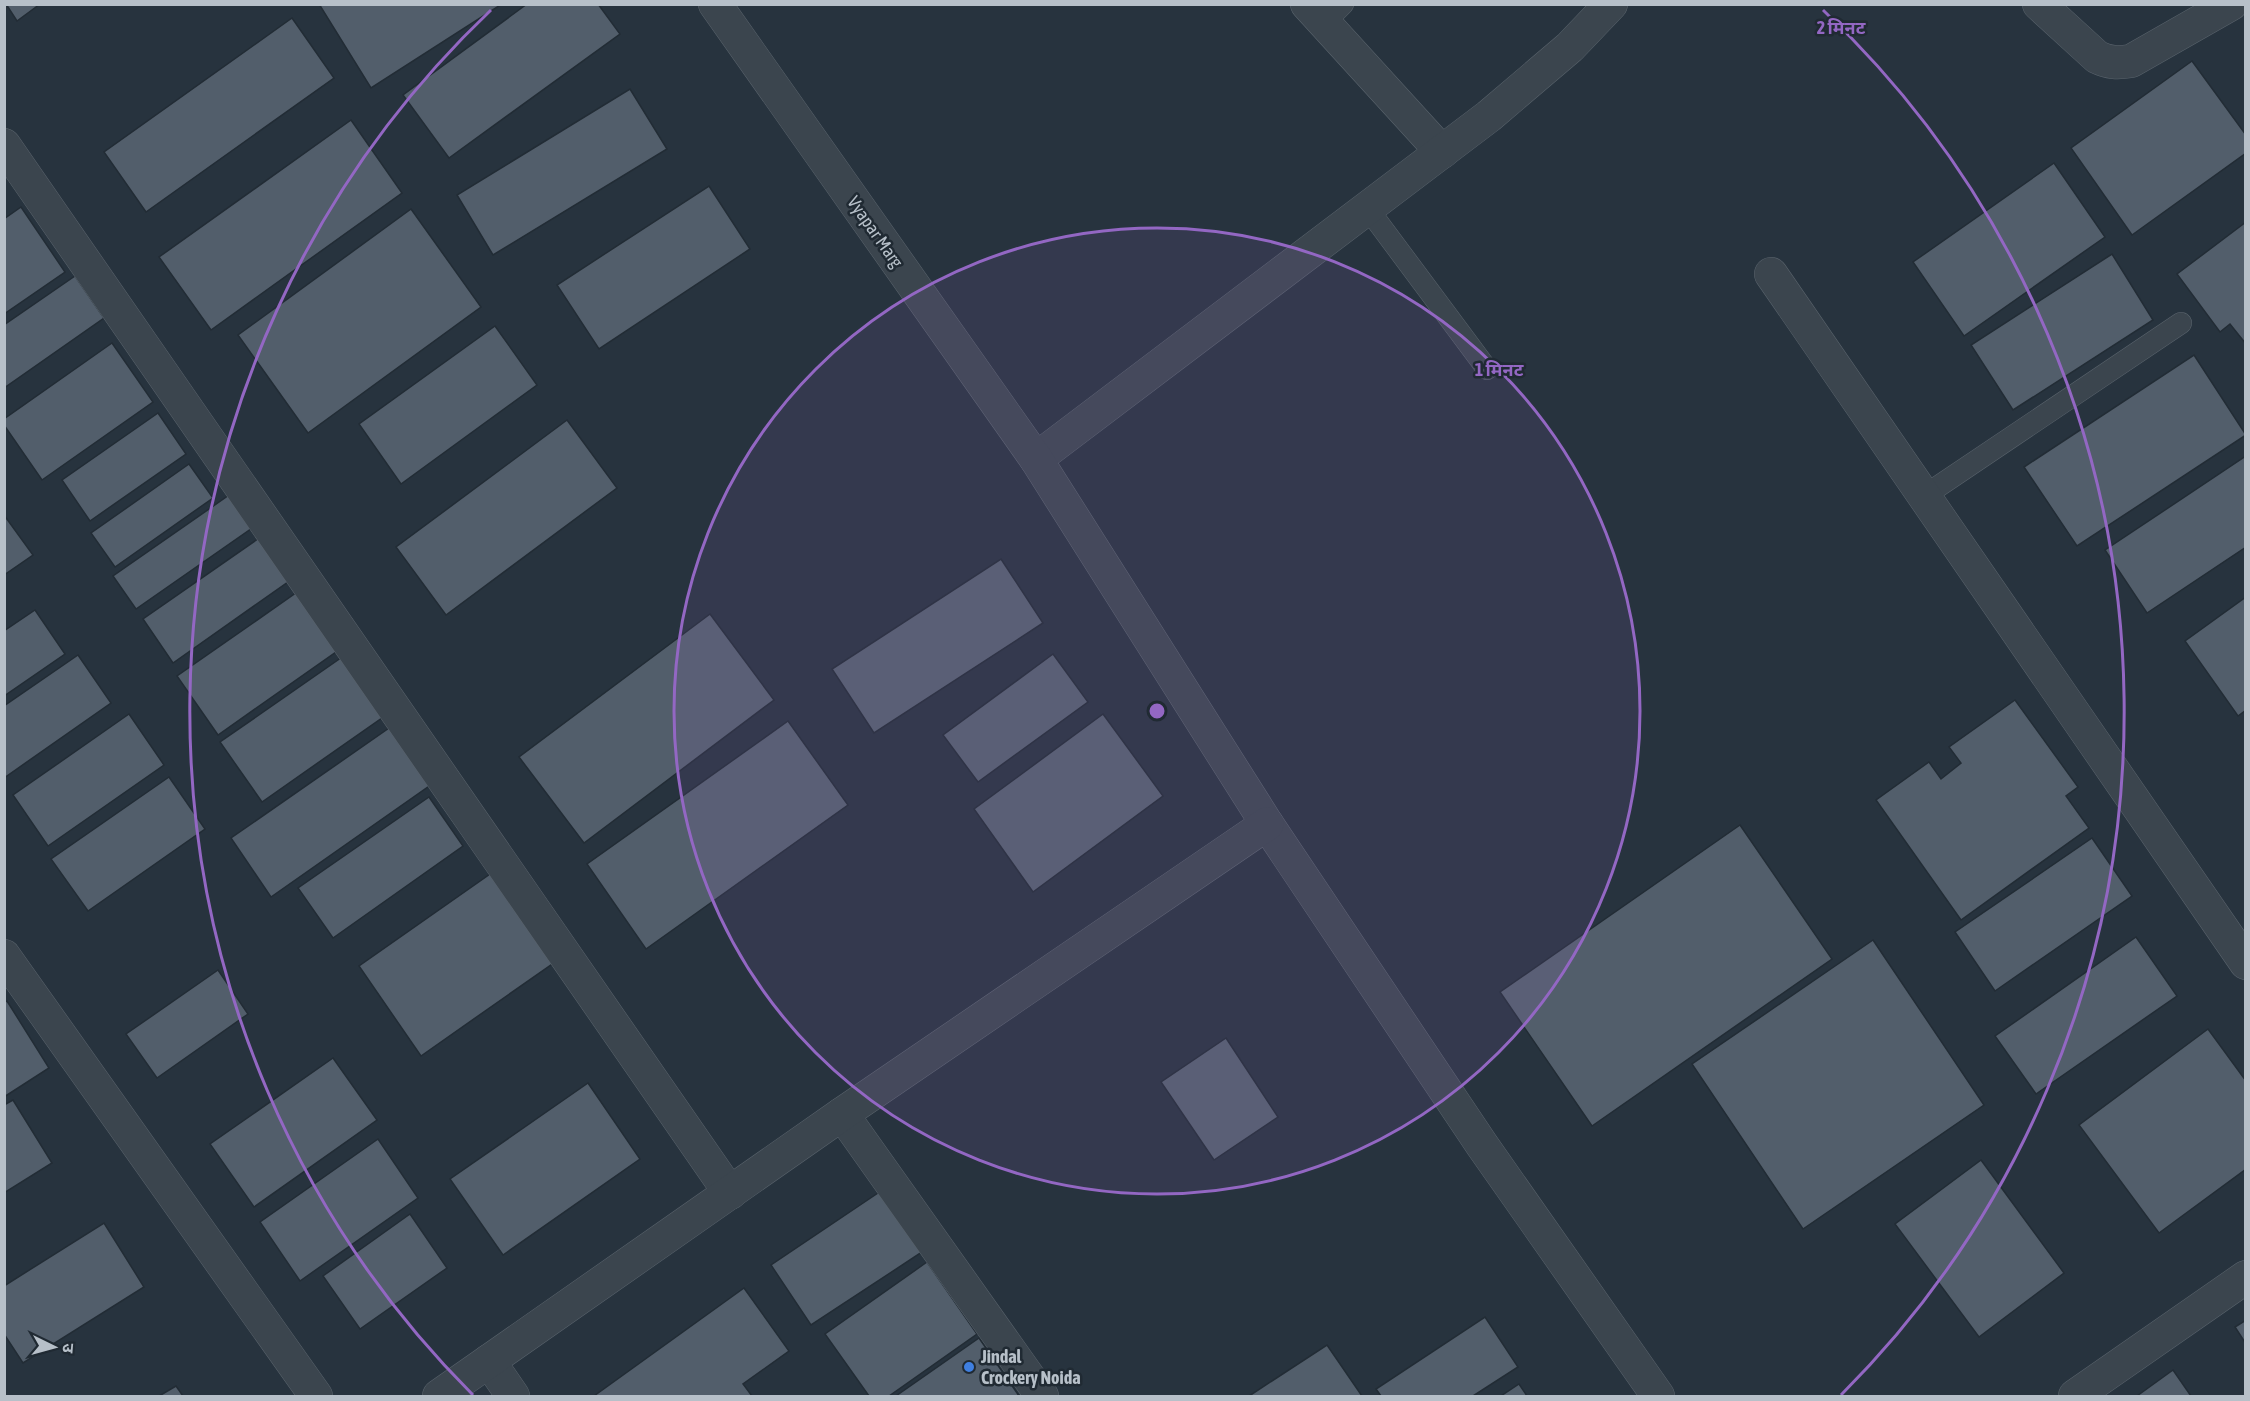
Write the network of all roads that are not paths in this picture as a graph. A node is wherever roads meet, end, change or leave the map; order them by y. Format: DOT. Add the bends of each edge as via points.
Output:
graph roads {
  1 [pos="714,4"];
  2 [pos="1611,4"];
  3 [pos="2039,4"];
  4 [pos="2231,4"];
  5 [pos="1325,11"];
  6 [pos="4,144"];
  7 [pos="1442,153"];
  8 [pos="1368,210"];
  9 [pos="1771,274"];
  10 [pos="2181,323"];
  11 [pos="1487,369"];
  12 [pos="1036,459"];
  13 [pos="1924,496"];
  14 [pos="1267,824"];
  15 [pos="4,956"];
  16 [pos="2246,963"];
  17 [pos="842,1114"];
  18 [pos="730,1193"];
  19 [pos="2246,1277"];
  20 [pos="489,1361"];
  21 [pos="316,1396"];
  22 [pos="439,1396"];
  23 [pos="513,1396"];
  24 [pos="1042,1396"];
  25 [pos="1658,1396"];
  26 [pos="2075,1396"];
  1 -- 12 [label="street, Vyapar Marg"];
  2 -- 7 [label="street" via="1570,47"];
  3 -- 4 [label="street" via="2097,57 2119,63 2131,62"];
  5 -- 7 [label="street"];
  6 -- 18 [label="street"];
  7 -- 8 [label="street"];
  8 -- 11 [label="lane"];
  8 -- 12 [label="street"];
  9 -- 13 [label="street"];
  10 -- 13 [label="lane"];
  12 -- 14 [label="street, Vyapar Marg"];
  13 -- 16 [label="street"];
  14 -- 17 [label="street"];
  14 -- 25 [label="street, Vyapar Marg" via="1482,1145"];
  15 -- 21 [label="street"];
  17 -- 18 [label="street"];
  17 -- 24 [label="street"];
  18 -- 20 [label="street"];
  19 -- 26 [label="street"];
  20 -- 22 [label="street"];
  20 -- 23 [label="street"];
}
